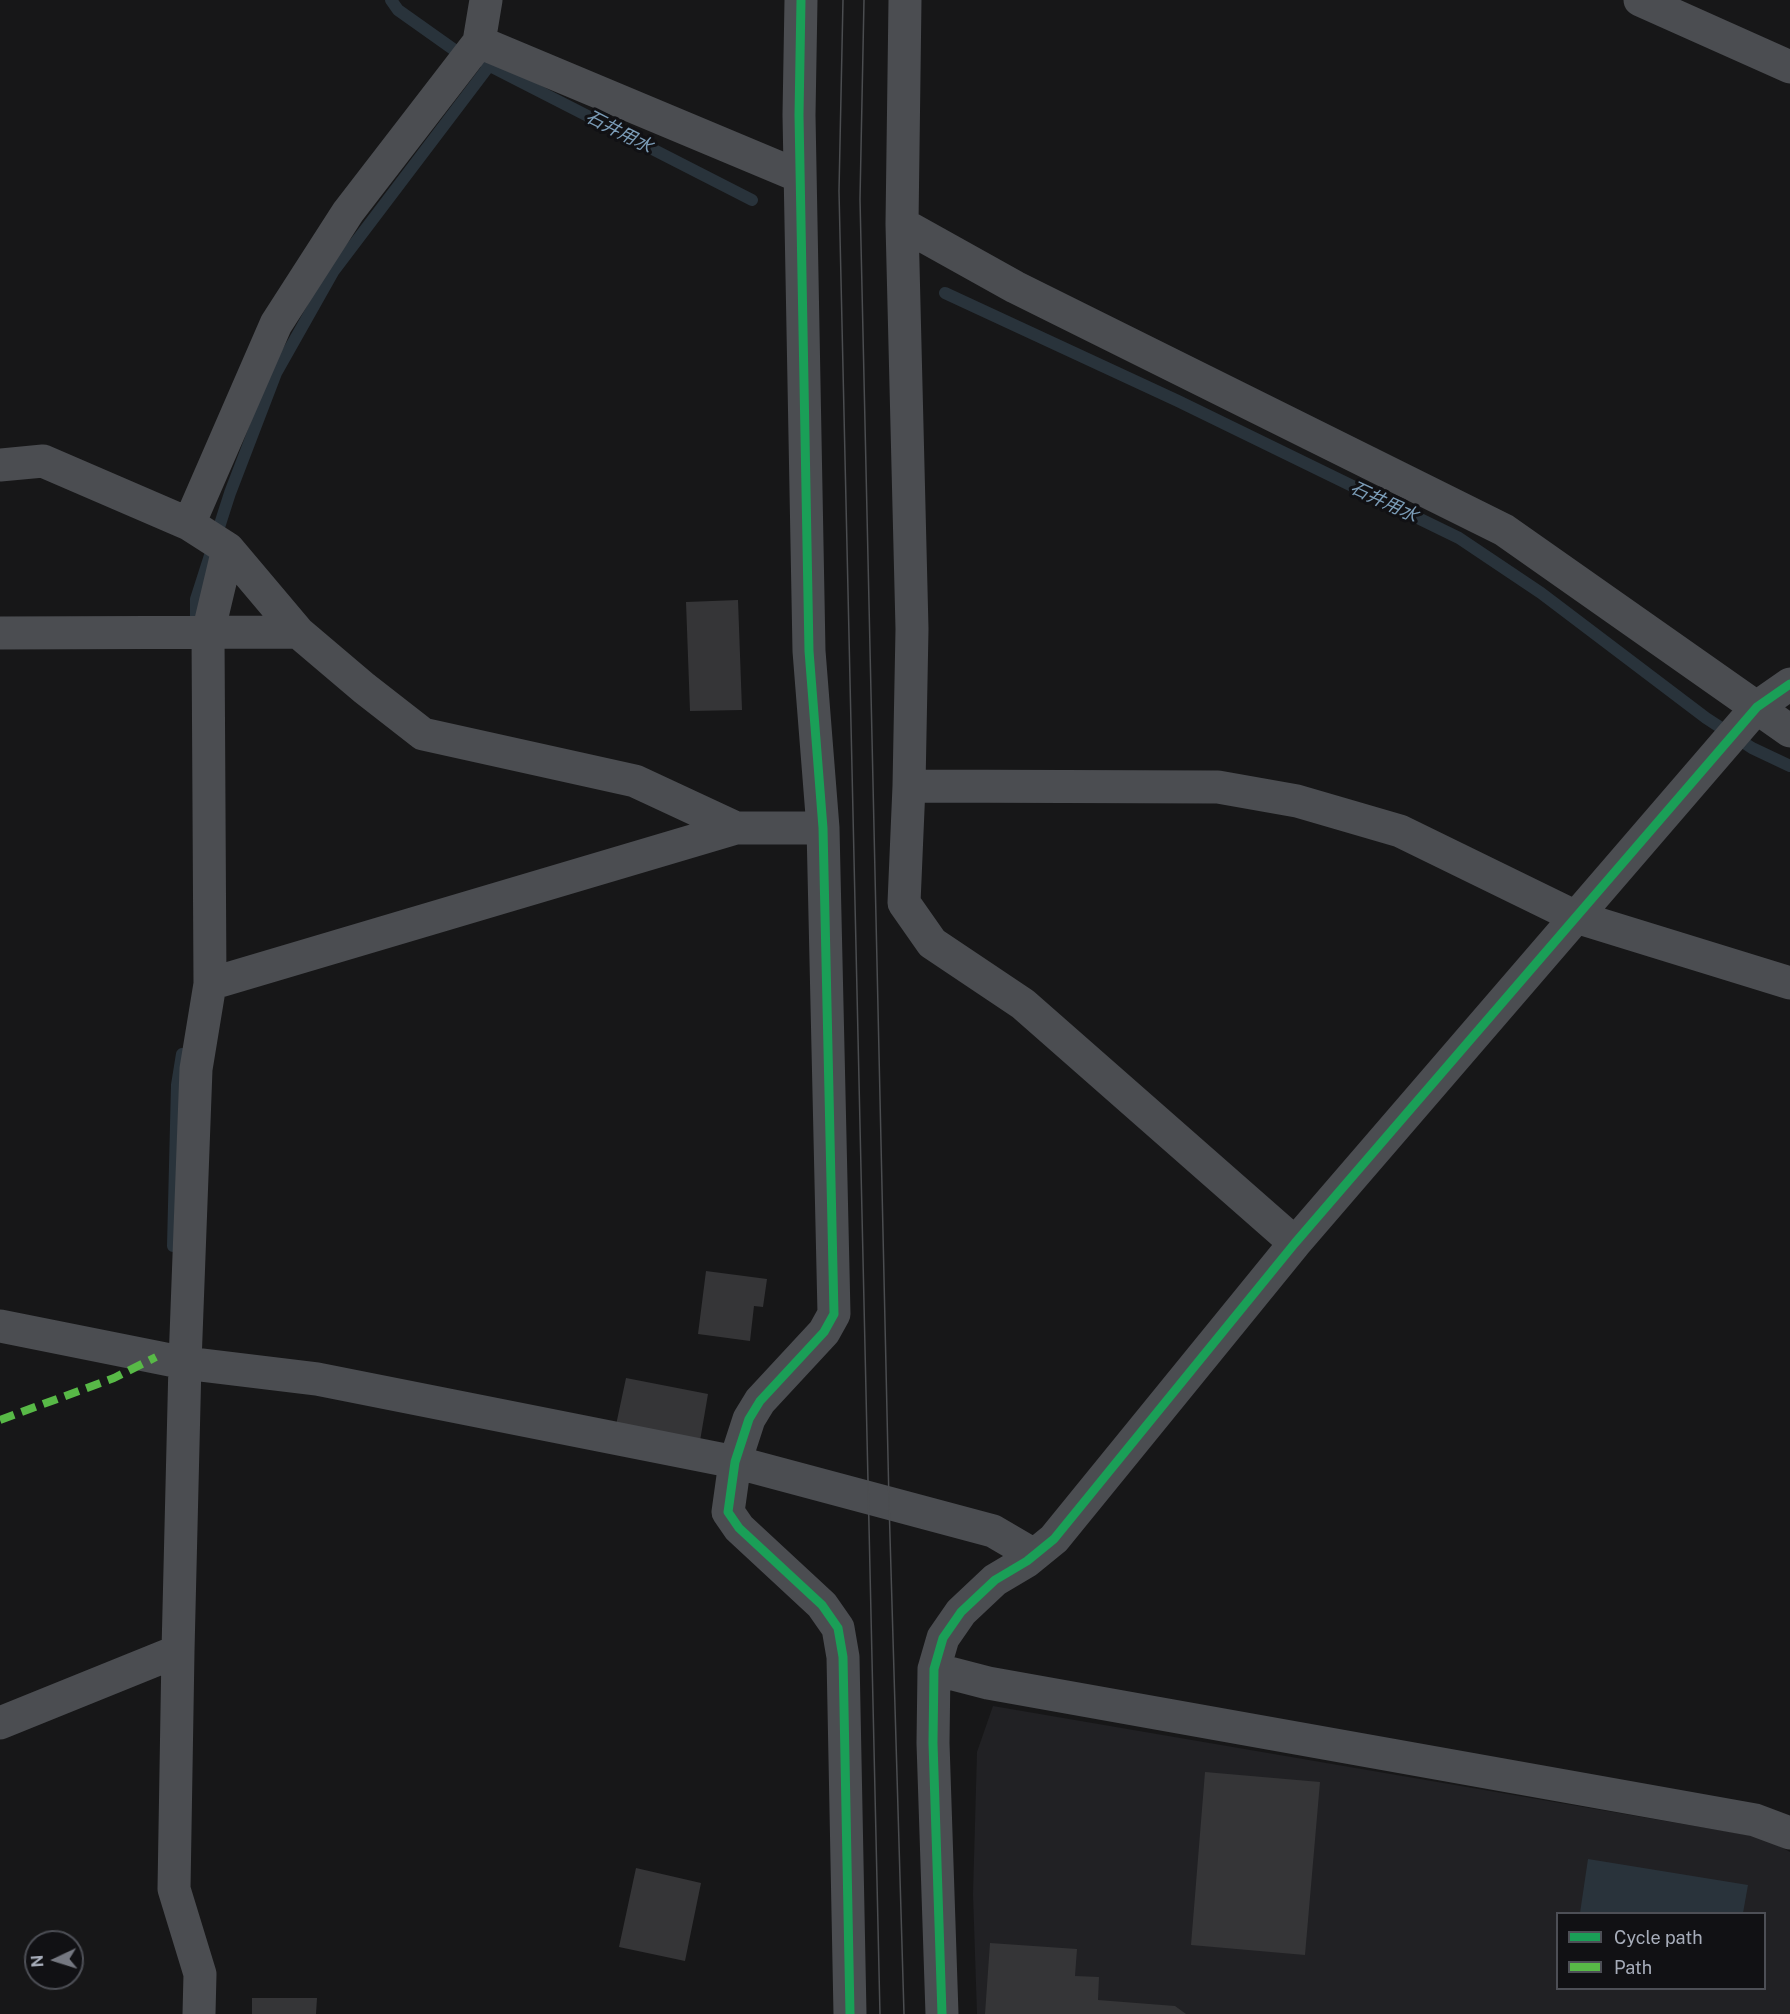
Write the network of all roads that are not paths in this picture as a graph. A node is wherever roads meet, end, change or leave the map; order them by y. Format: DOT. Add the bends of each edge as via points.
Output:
graph roads {
  1 [pos="486,0"];
  2 [pos="801,0"];
  3 [pos="905,0"];
  4 [pos="1640,0"];
  5 [pos="478,42"];
  6 [pos="1790,67"];
  7 [pos="799,176"];
  8 [pos="902,224"];
  9 [pos="0,465"];
  10 [pos="189,524"];
  11 [pos="228,549"];
  12 [pos="298,632"];
  13 [pos="0,633"];
  14 [pos="198,633"];
  15 [pos="1790,684"];
  16 [pos="1754,710"];
  17 [pos="1790,731"];
  18 [pos="909,786"];
  19 [pos="736,828"];
  20 [pos="823,828"];
  21 [pos="1576,917"];
  22 [pos="1790,983"];
  23 [pos="210,984"];
  24 [pos="1295,1243"];
  25 [pos="0,1326"];
  26 [pos="185,1363"];
  27 [pos="735,1462"];
  28 [pos="1034,1555"];
  29 [pos="178,1651"];
  30 [pos="934,1669"];
  31 [pos="0,1723"];
  32 [pos="1790,1833"];
  33 [pos="200,2014"];
  34 [pos="850,2014"];
  35 [pos="942,2014"];
  1 -- 5 [label="street"];
  2 -- 7 [label="street"];
  3 -- 8 [label="street"];
  4 -- 6 [label="street"];
  5 -- 7 [label="street"];
  5 -- 10 [label="street" via="348,212 276,324"];
  7 -- 20 [label="street" via="809,651"];
  8 -- 16 [label="street" via="1015,287 1504,530"];
  8 -- 18 [label="street" via="912,629"];
  9 -- 10 [label="street" via="43,461"];
  10 -- 11 [label="street"];
  11 -- 12 [label="street"];
  11 -- 14 [label="street"];
  12 -- 14 [label="street"];
  12 -- 19 [label="street" via="423,734 635,781"];
  13 -- 14 [label="street"];
  14 -- 23 [label="street"];
  15 -- 16 [label="street"];
  16 -- 17 [label="street"];
  16 -- 21 [label="street"];
  18 -- 21 [label="street" via="1218,787 1296,801 1400,831"];
  18 -- 24 [label="street" via="904,903 932,943 1023,1004"];
  19 -- 20 [label="street"];
  19 -- 23 [label="street"];
  20 -- 27 [label="street" via="834,1314 824,1332 760,1401 749,1419"];
  21 -- 22 [label="street"];
  21 -- 24 [label="street"];
  23 -- 26 [label="street" via="196,1070"];
  24 -- 28 [label="street" via="1054,1539"];
  25 -- 26 [label="street"];
  26 -- 27 [label="street" via="317,1378"];
  26 -- 29 [label="street"];
  27 -- 28 [label="street" via="993,1531"];
  27 -- 34 [label="street" via="728,1512 738,1528 822,1605 838,1628 843,1657"];
  28 -- 30 [label="street" via="995,1580 961,1612 943,1638"];
  29 -- 31 [label="street"];
  29 -- 33 [label="street" via="174,1889 200,1974"];
  30 -- 32 [label="street" via="988,1683 1755,1820"];
  30 -- 35 [label="street"];
}
